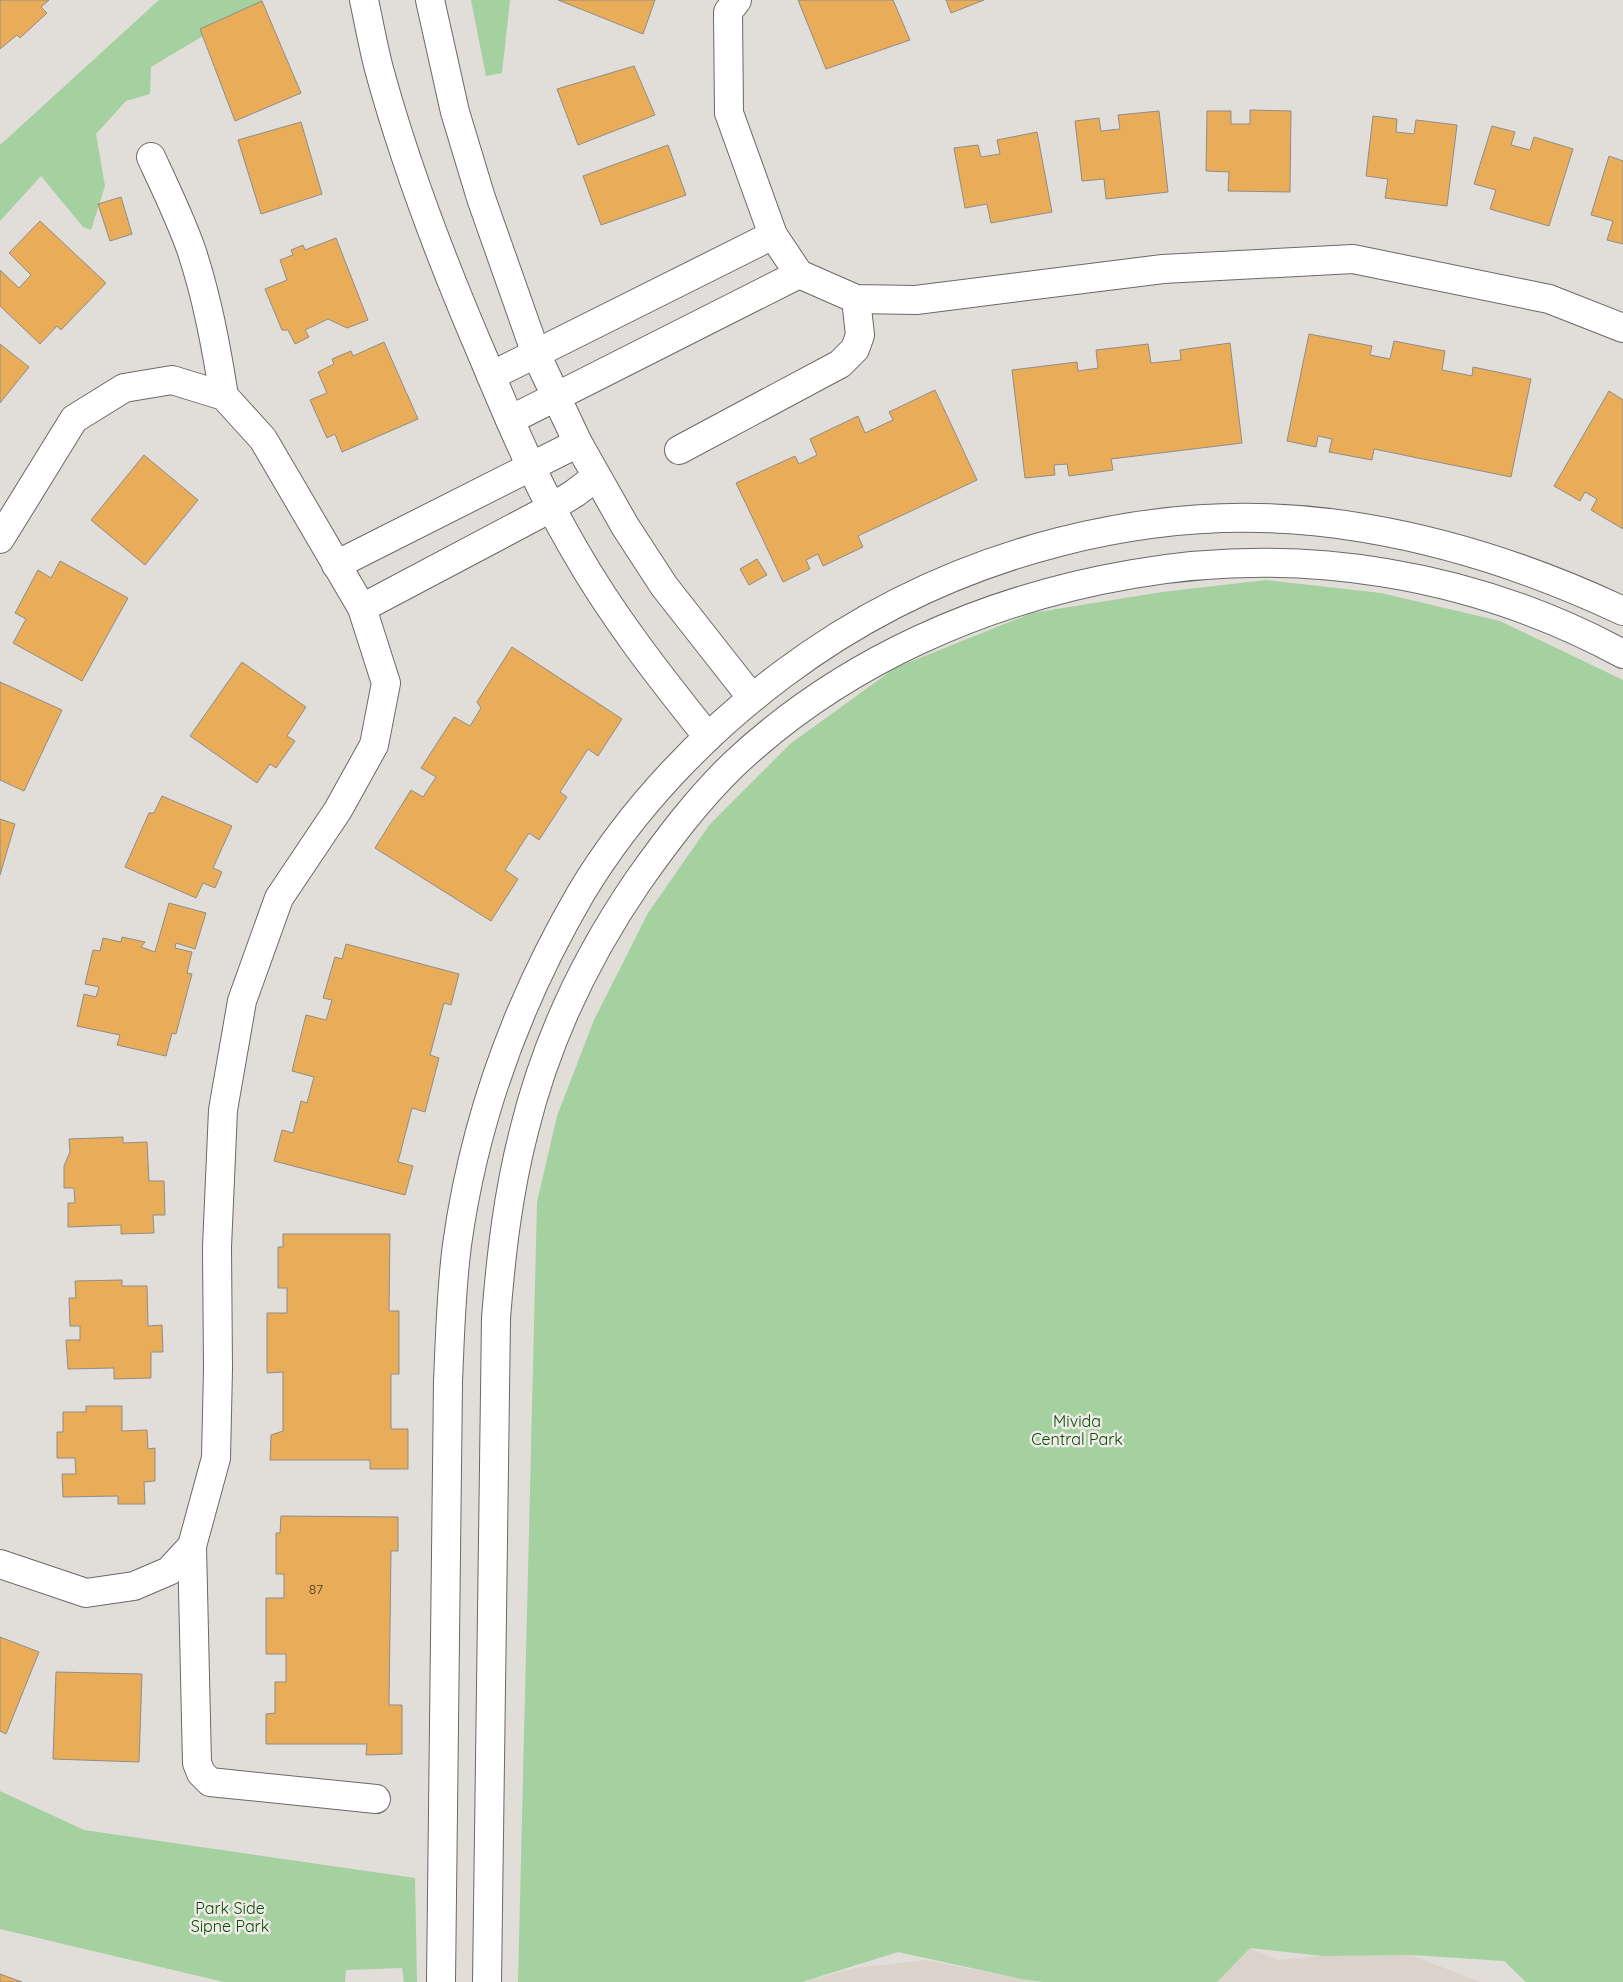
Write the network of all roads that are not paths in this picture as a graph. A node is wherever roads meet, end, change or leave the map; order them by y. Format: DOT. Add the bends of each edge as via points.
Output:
graph roads {
  1 [pos="364,0"];
  2 [pos="430,0"];
  3 [pos="737,0"];
  4 [pos="151,157"];
  5 [pos="773,235"];
  6 [pos="800,274"];
  7 [pos="856,299"];
  8 [pos="1623,328"];
  9 [pos="536,354"];
  10 [pos="491,376"];
  11 [pos="224,396"];
  12 [pos="556,397"];
  13 [pos="510,420"];
  14 [pos="578,444"];
  15 [pos="679,450"];
  16 [pos="532,467"];
  17 [pos="596,477"];
  18 [pos="551,508"];
  19 [pos="0,539"];
  20 [pos="336,565"];
  21 [pos="362,608"];
  22 [pos="1623,611"];
  23 [pos="1623,654"];
  24 [pos="752,698"];
  25 [pos="708,737"];
  26 [pos="192,1546"];
  27 [pos="0,1564"];
  28 [pos="376,1799"];
  29 [pos="441,1982"];
  30 [pos="487,1982"];
  1 -- 10 [label="street" via="378,67 410,172 448,275"];
  2 -- 9 [label="street" via="461,131 481,198"];
  3 -- 5 [label="street" via="728,12 729,113"];
  4 -- 11 [label="street" via="191,249 216,346"];
  5 -- 6 [label="street"];
  5 -- 9 [label="street"];
  6 -- 7 [label="street"];
  6 -- 12 [label="street"];
  7 -- 8 [label="street" via="916,300 1163,270 1354,259 1549,299"];
  7 -- 15 [label="street" via="860,335 855,349 840,364"];
  9 -- 10 [label="street"];
  9 -- 12 [label="street"];
  10 -- 13 [label="street"];
  11 -- 19 [label="street" via="172,380 124,388 74,419"];
  11 -- 20 [label="street" via="263,439"];
  12 -- 13 [label="street"];
  12 -- 14 [label="street"];
  13 -- 16 [label="street"];
  14 -- 16 [label="street"];
  14 -- 17 [label="street"];
  16 -- 18 [label="street"];
  16 -- 20 [label="street"];
  17 -- 18 [label="street"];
  17 -- 24 [label="street" via="664,586"];
  18 -- 21 [label="street"];
  18 -- 25 [label="street" via="616,615"];
  20 -- 21 [label="street"];
  21 -- 26 [label="street" via="386,683 374,745 338,810 279,898 242,1001 223,1110 217,1247 216,1458"];
  22 -- 24 [label="street" via="1524,569 1416,538 1360,527 1303,521 1188,521 1074,538 964,573 859,623 810,654"];
  23 -- 30 [label="street" via="1549,619 1500,601 1391,573 1288,562 1164,568 1038,595 976,615 915,641 858,671 776,728 733,766 688,813 620,906 564,1010 524,1128 510,1190 496,1318"];
  24 -- 25 [label="street"];
  25 -- 29 [label="street" via="647,802 614,844 555,940 507,1048 469,1178 457,1246 450,1323"];
  26 -- 27 [label="street" via="169,1571 134,1586 86,1593"];
  26 -- 28 [label="street" via="198,1763 201,1773 210,1782"];
}
